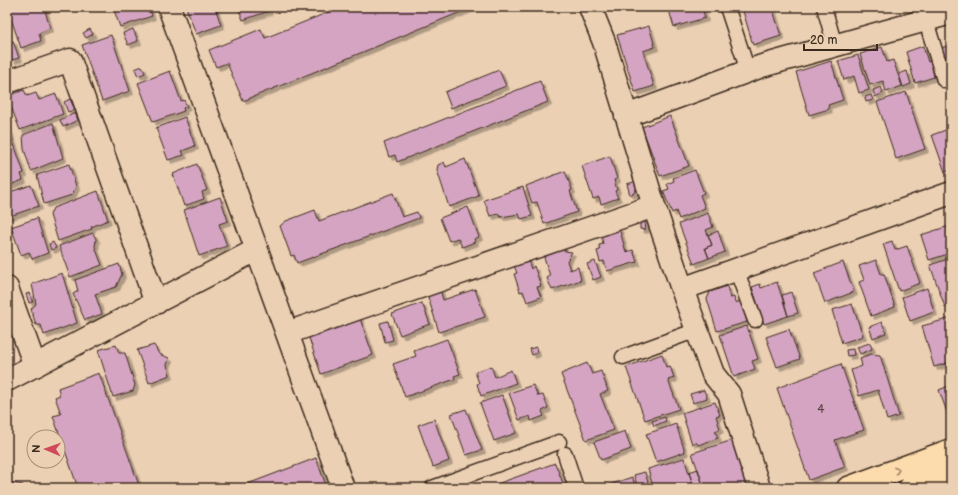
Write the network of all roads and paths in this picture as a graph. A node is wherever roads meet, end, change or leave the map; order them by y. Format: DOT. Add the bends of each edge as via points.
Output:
graph roads {
  1 [pos="169,7"];
  2 [pos="590,7"];
  3 [pos="727,7"];
  4 [pos="824,7"];
  5 [pos="951,14"];
  6 [pos="926,20"];
  7 [pos="835,46"];
  8 [pos="748,71"];
  9 [pos="944,80"];
  10 [pos="7,82"];
  11 [pos="626,116"];
  12 [pos="951,193"];
  13 [pos="654,206"];
  14 [pos="256,250"];
  15 [pos="736,269"];
  16 [pos="7,288"];
  17 [pos="682,289"];
  18 [pos="156,303"];
  19 [pos="755,320"];
  20 [pos="697,330"];
  21 [pos="287,333"];
  22 [pos="624,357"];
  23 [pos="35,366"];
  24 [pos="7,380"];
  25 [pos="951,450"];
  26 [pos="951,473"];
  27 [pos="343,488"];
  28 [pos="432,488"];
  29 [pos="576,488"];
  30 [pos="759,488"];
  31 [pos="848,488"];
  32 [pos="910,488"];
  1 -- 14 [label="street"];
  2 -- 11 [label="street" via="604,42"];
  3 -- 8 [label="lane"];
  4 -- 7 [label="lane"];
  5 -- 6 [label="street"];
  6 -- 7 [label="street"];
  6 -- 9 [label="lane"];
  7 -- 8 [label="street"];
  8 -- 11 [label="street"];
  10 -- 18 [label="street" via="70,60"];
  11 -- 13 [label="street"];
  12 -- 15 [label="street"];
  13 -- 17 [label="street"];
  13 -- 21 [label="street"];
  14 -- 18 [label="street"];
  14 -- 21 [label="street"];
  15 -- 17 [label="street"];
  15 -- 19 [label="lane"];
  16 -- 23 [label="street"];
  17 -- 20 [label="street"];
  18 -- 23 [label="street"];
  20 -- 22 [label="lane"];
  20 -- 30 [label="street" via="713,374 729,394"];
  21 -- 27 [label="street"];
  23 -- 24 [label="street"];
  31 -- 25 [label="highway, one-way"];
  26 -- 32 [label="highway"];
  28 -- 29 [label="lane" via="562,448"];
}
